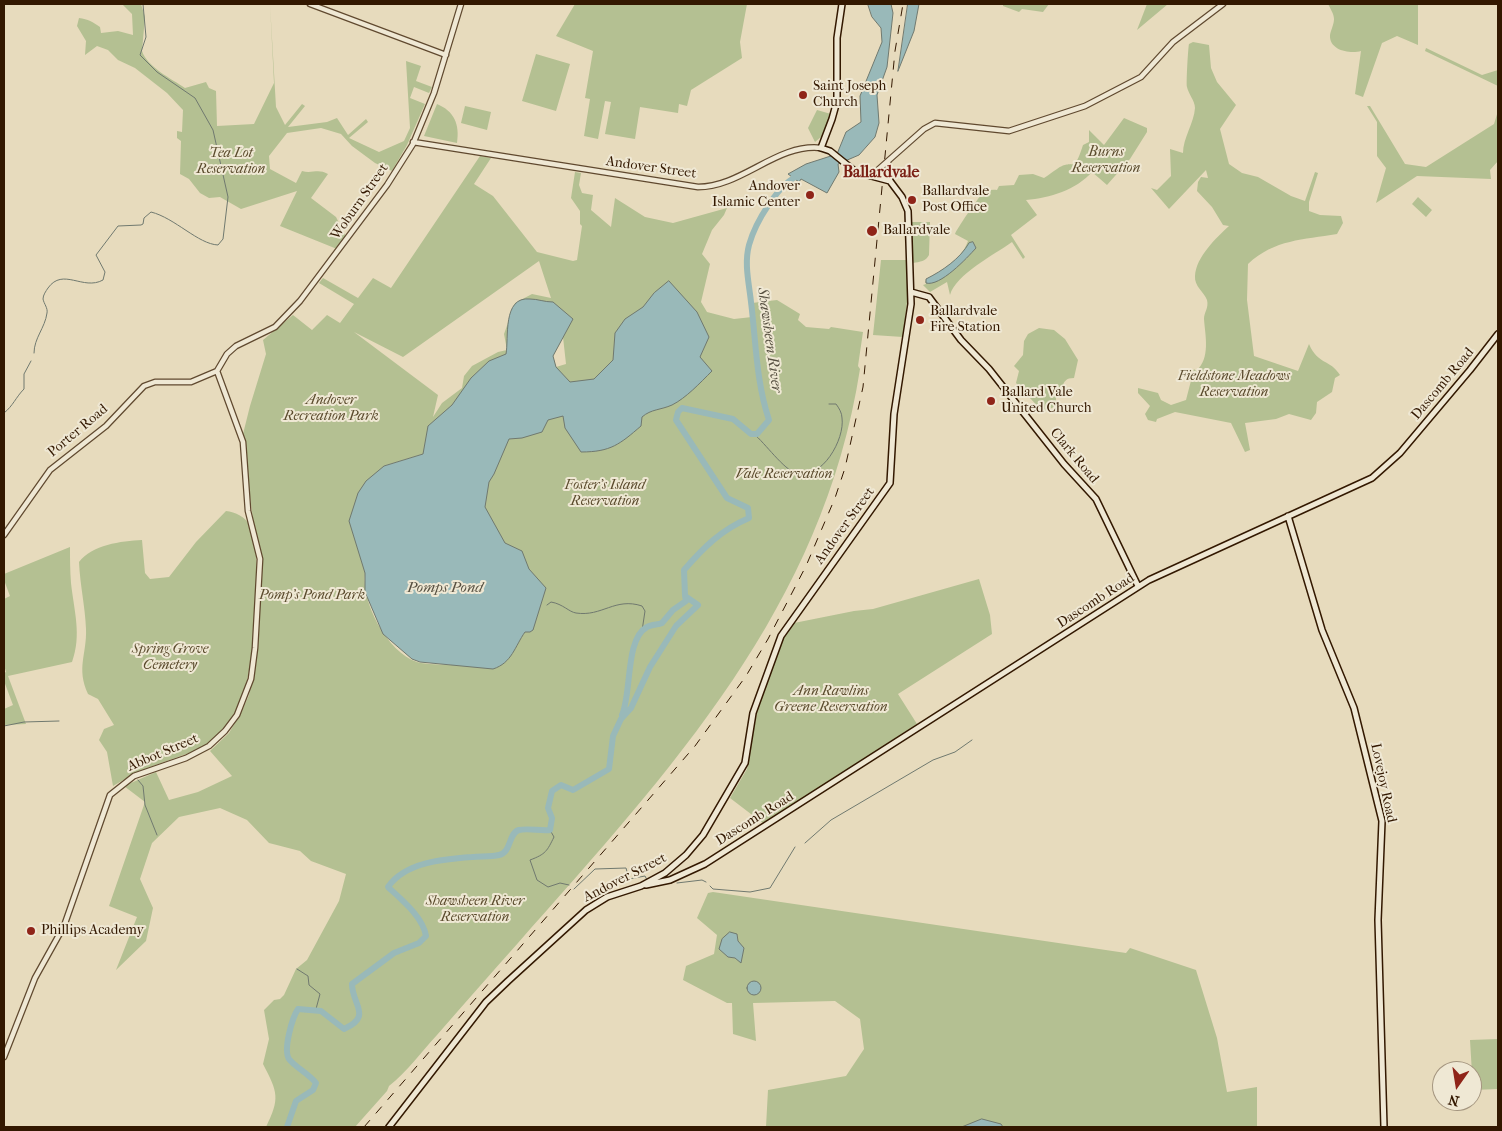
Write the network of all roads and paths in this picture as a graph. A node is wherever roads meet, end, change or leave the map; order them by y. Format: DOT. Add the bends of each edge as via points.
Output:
graph roads {
  1 [pos="310,4"];
  2 [pos="461,4"];
  3 [pos="842,4"];
  4 [pos="1223,4"];
  5 [pos="446,55"];
  6 [pos="413,142"];
  7 [pos="821,148"];
  8 [pos="888,163"];
  9 [pos="872,176"];
  10 [pos="890,181"];
  11 [pos="911,292"];
  12 [pos="1498,334"];
  13 [pos="217,371"];
  14 [pos="1288,516"];
  15 [pos="4,535"];
  16 [pos="1138,586"];
  17 [pos="675,865"];
  18 [pos="665,873"];
  19 [pos="682,875"];
  20 [pos="641,886"];
  21 [pos="4,1057"];
  22 [pos="389,1127"];
  23 [pos="1384,1127"];
  1 -- 5 [label="street"];
  2 -- 5 [label="street, Woburn Street"];
  3 -- 7 [label="main road" via="837,38 837,101"];
  4 -- 8 [label="street" via="1173,42 1141,77 1085,106 1009,131 935,123 924,129"];
  5 -- 6 [label="street, Woburn Street"];
  6 -- 7 [label="street, Andover Street" via="698,187 719,183 796,151"];
  6 -- 13 [label="street, Woburn Street" via="388,185 300,302 275,327 236,346"];
  7 -- 9 [label="main road" via="856,172"];
  8 -- 9 [label="street"];
  8 -- 10 [label="street"];
  9 -- 10 [label="main road"];
  10 -- 11 [label="main road, Andover Street" via="908,211"];
  11 -- 16 [label="main road, Clark Road" via="929,297 1096,499"];
  11 -- 17 [label="main road, Andover Street" via="894,414 890,483 780,636 753,713 743,768 703,835"];
  12 -- 14 [label="main road, Dascomb Road" via="1389,465 1372,478"];
  13 -- 15 [label="street, Porter Road" via="191,382 155,382 144,386 106,426 50,470"];
  13 -- 21 [label="street, Abbot Street" via="243,442 248,511 260,559 251,679 237,715 209,746 186,758 134,776 110,795 64,926 35,978"];
  14 -- 16 [label="main road, Dascomb Road"];
  14 -- 23 [label="main road, Lovejoy Road" via="1323,635 1354,708 1382,821 1378,920"];
  16 -- 19 [label="main road, Dascomb Road" via="706,864"];
  17 -- 18 [label="main road, Andover Street"];
  17 -- 19 [label="main road"];
  18 -- 19 [label="main road"];
  18 -- 20 [label="main road, Andover Street"];
  19 -- 20 [label="main road, Dascomb Road"];
  20 -- 22 [label="main road, Andover Street" via="617,893 576,917 486,1002"];
}
